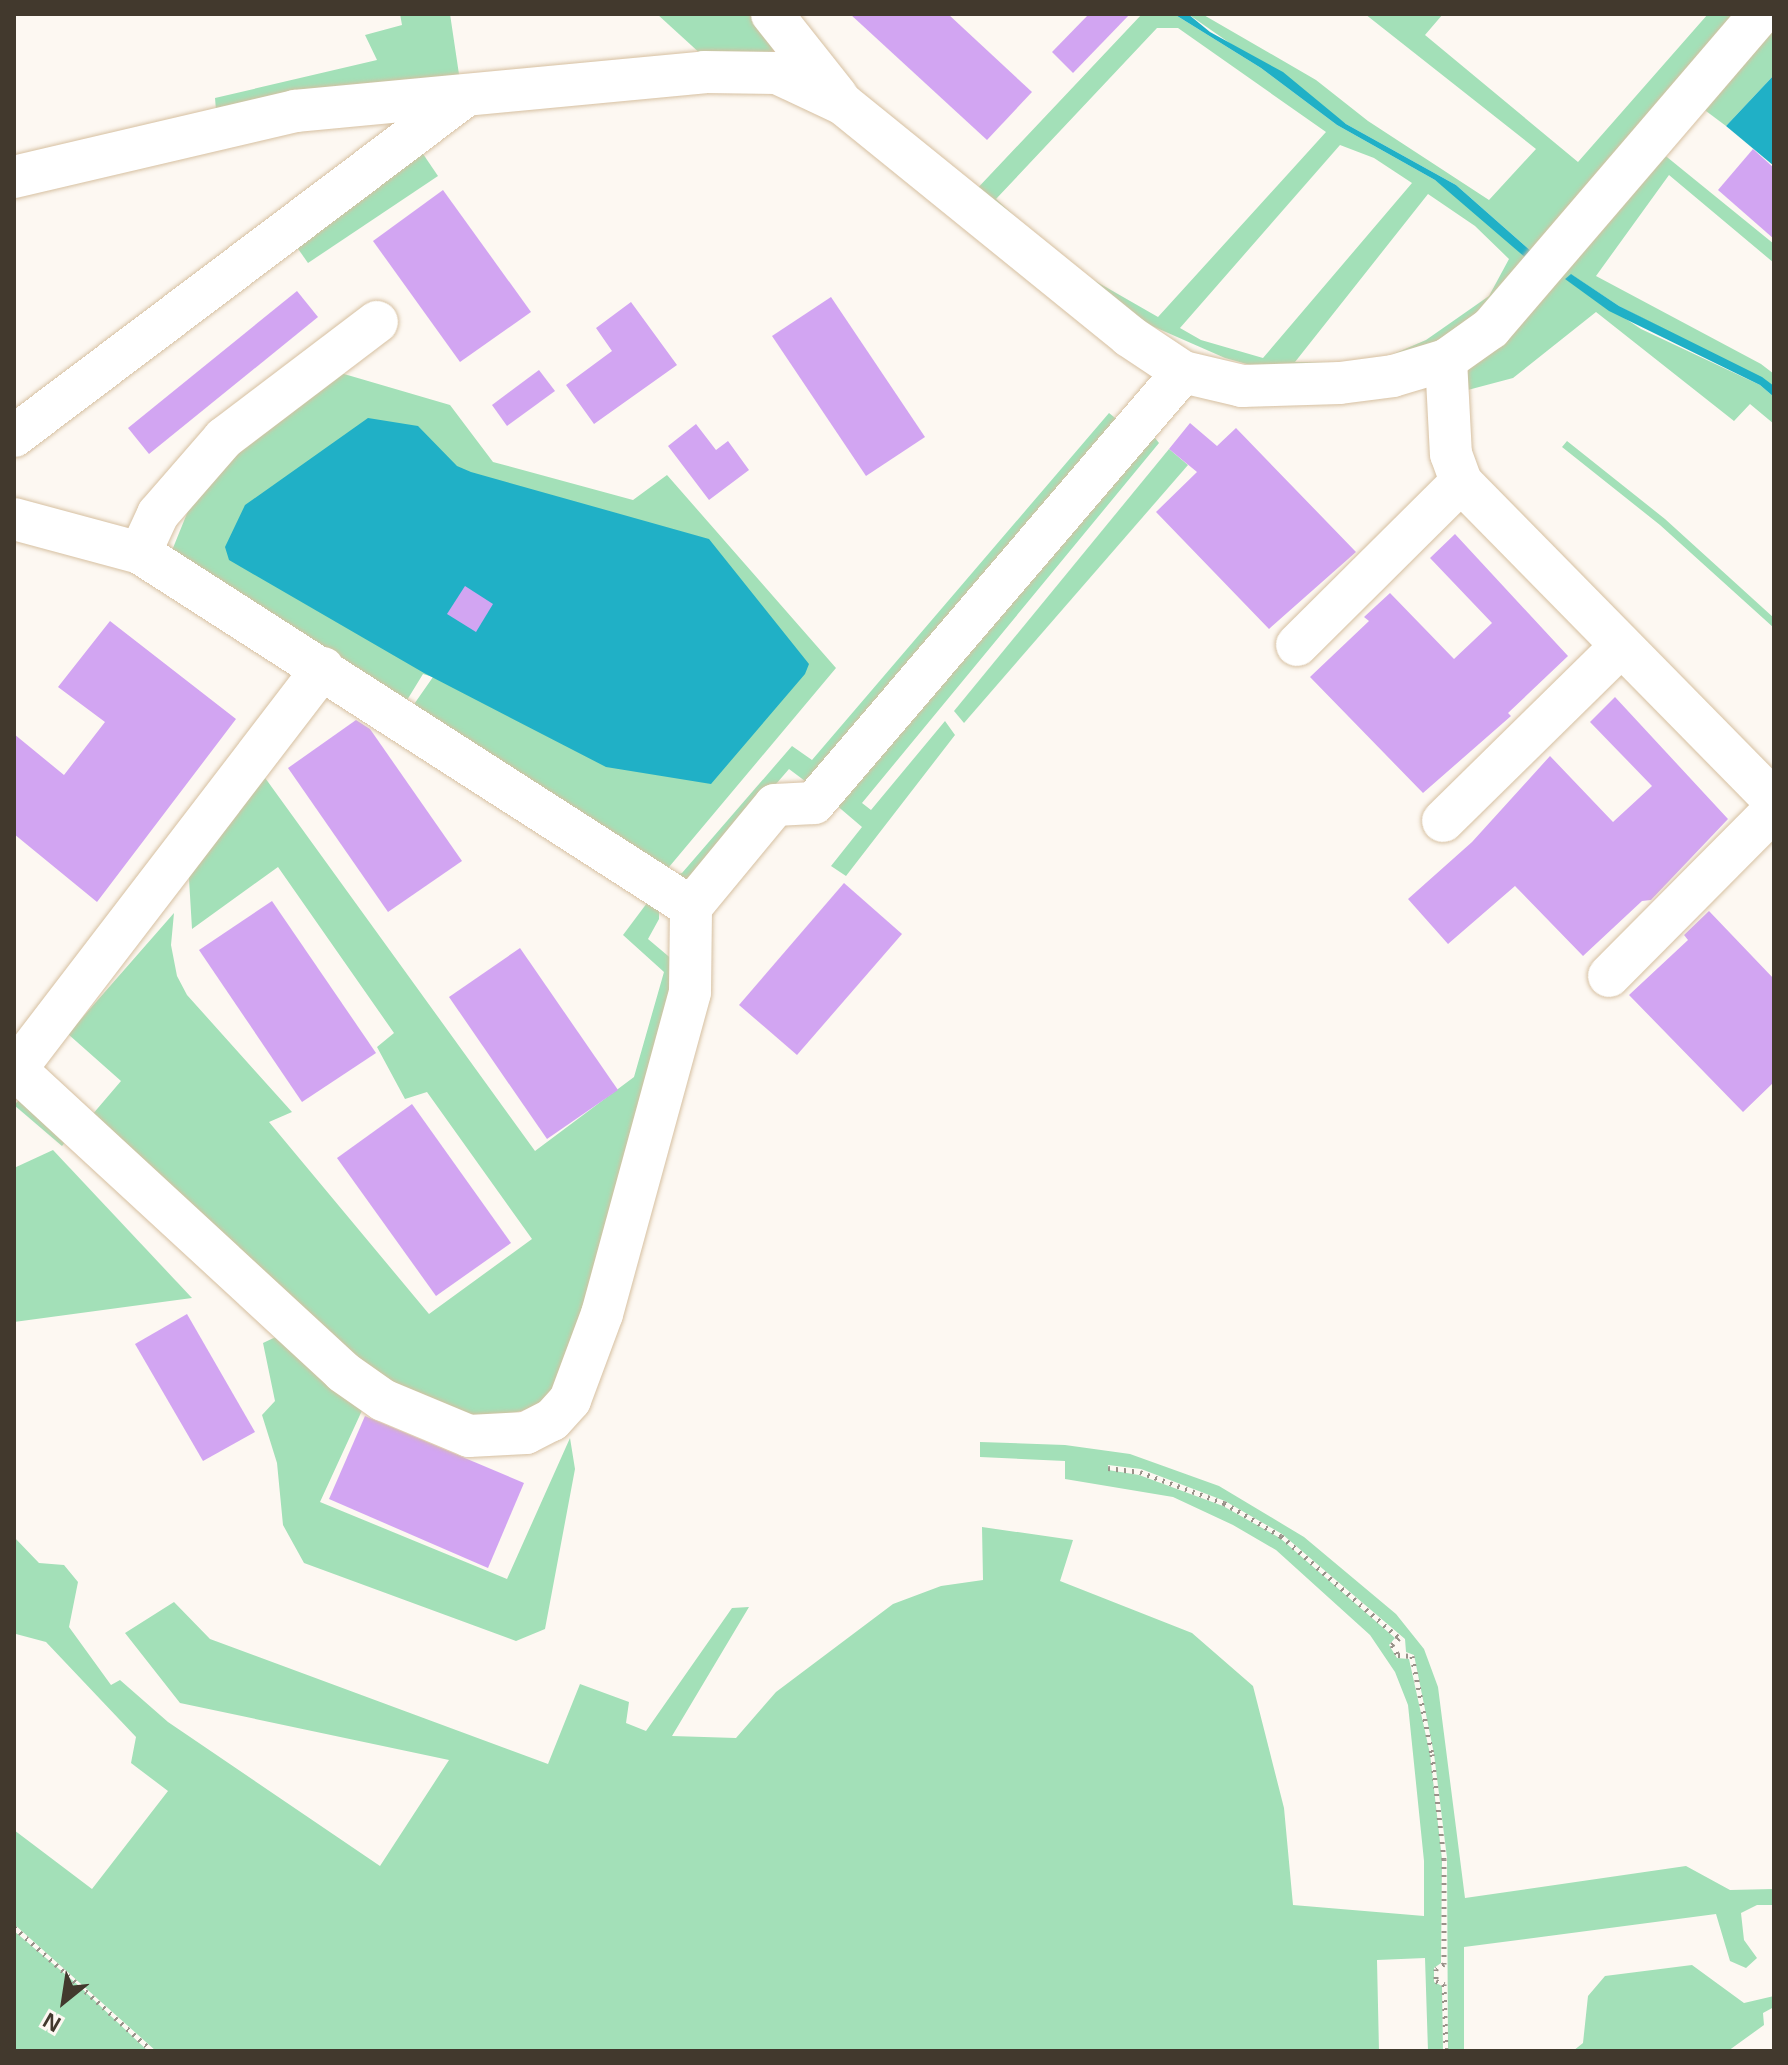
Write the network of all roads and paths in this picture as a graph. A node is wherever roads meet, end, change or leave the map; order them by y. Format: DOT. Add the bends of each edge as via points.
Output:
graph roads {
  1 [pos="772,14"];
  2 [pos="1760,14"];
  3 [pos="465,96"];
  4 [pos="843,104"];
  5 [pos="14,177"];
  6 [pos="377,322"];
  7 [pos="1446,360"];
  8 [pos="1183,372"];
  9 [pos="14,436"];
  10 [pos="1461,482"];
  11 [pos="14,519"];
  12 [pos="140,553"];
  13 [pos="1297,645"];
  14 [pos="1621,646"];
  15 [pos="323,668"];
  16 [pos="1774,801"];
  17 [pos="1774,810"];
  18 [pos="1443,821"];
  19 [pos="691,907"];
  20 [pos="1609,976"];
  21 [pos="15,1069"];
  22 [pos="1108,1468"];
  23 [pos="14,1927"];
  24 [pos="152,2051"];
  25 [pos="1446,2051"];
  1 -- 4 [label="street"];
  2 -- 7 [label="street" via="1526,293 1491,328"];
  3 -- 4 [label="street" via="748,70 798,79"];
  3 -- 5 [label="street" via="295,111"];
  3 -- 9 [label="street"];
  4 -- 8 [label="street" via="1129,336"];
  6 -- 12 [label="street" via="224,438 158,514"];
  7 -- 8 [label="street" via="1393,376 1315,385 1218,384"];
  7 -- 10 [label="street" via="1451,454"];
  8 -- 19 [label="street" via="814,803 775,805"];
  10 -- 13 [label="street"];
  10 -- 14 [label="street"];
  11 -- 12 [label="street"];
  12 -- 15 [label="street"];
  14 -- 16 [label="street"];
  14 -- 18 [label="street"];
  15 -- 19 [label="street"];
  15 -- 21 [label="street"];
  17 -- 20 [label="street"];
  19 -- 21 [label="street" via="690,992 602,1314 570,1400 552,1420 526,1433 469,1436 383,1400 343,1372"];
  22 -- 25 [label="path" via="1140,1472 1224,1503 1281,1536 1399,1638 1392,1645 1398,1655 1412,1656 1432,1754 1444,1859 1444,1964 1436,1969 1436,1981 1444,1984"];
  23 -- 24 [label="path"];
}
